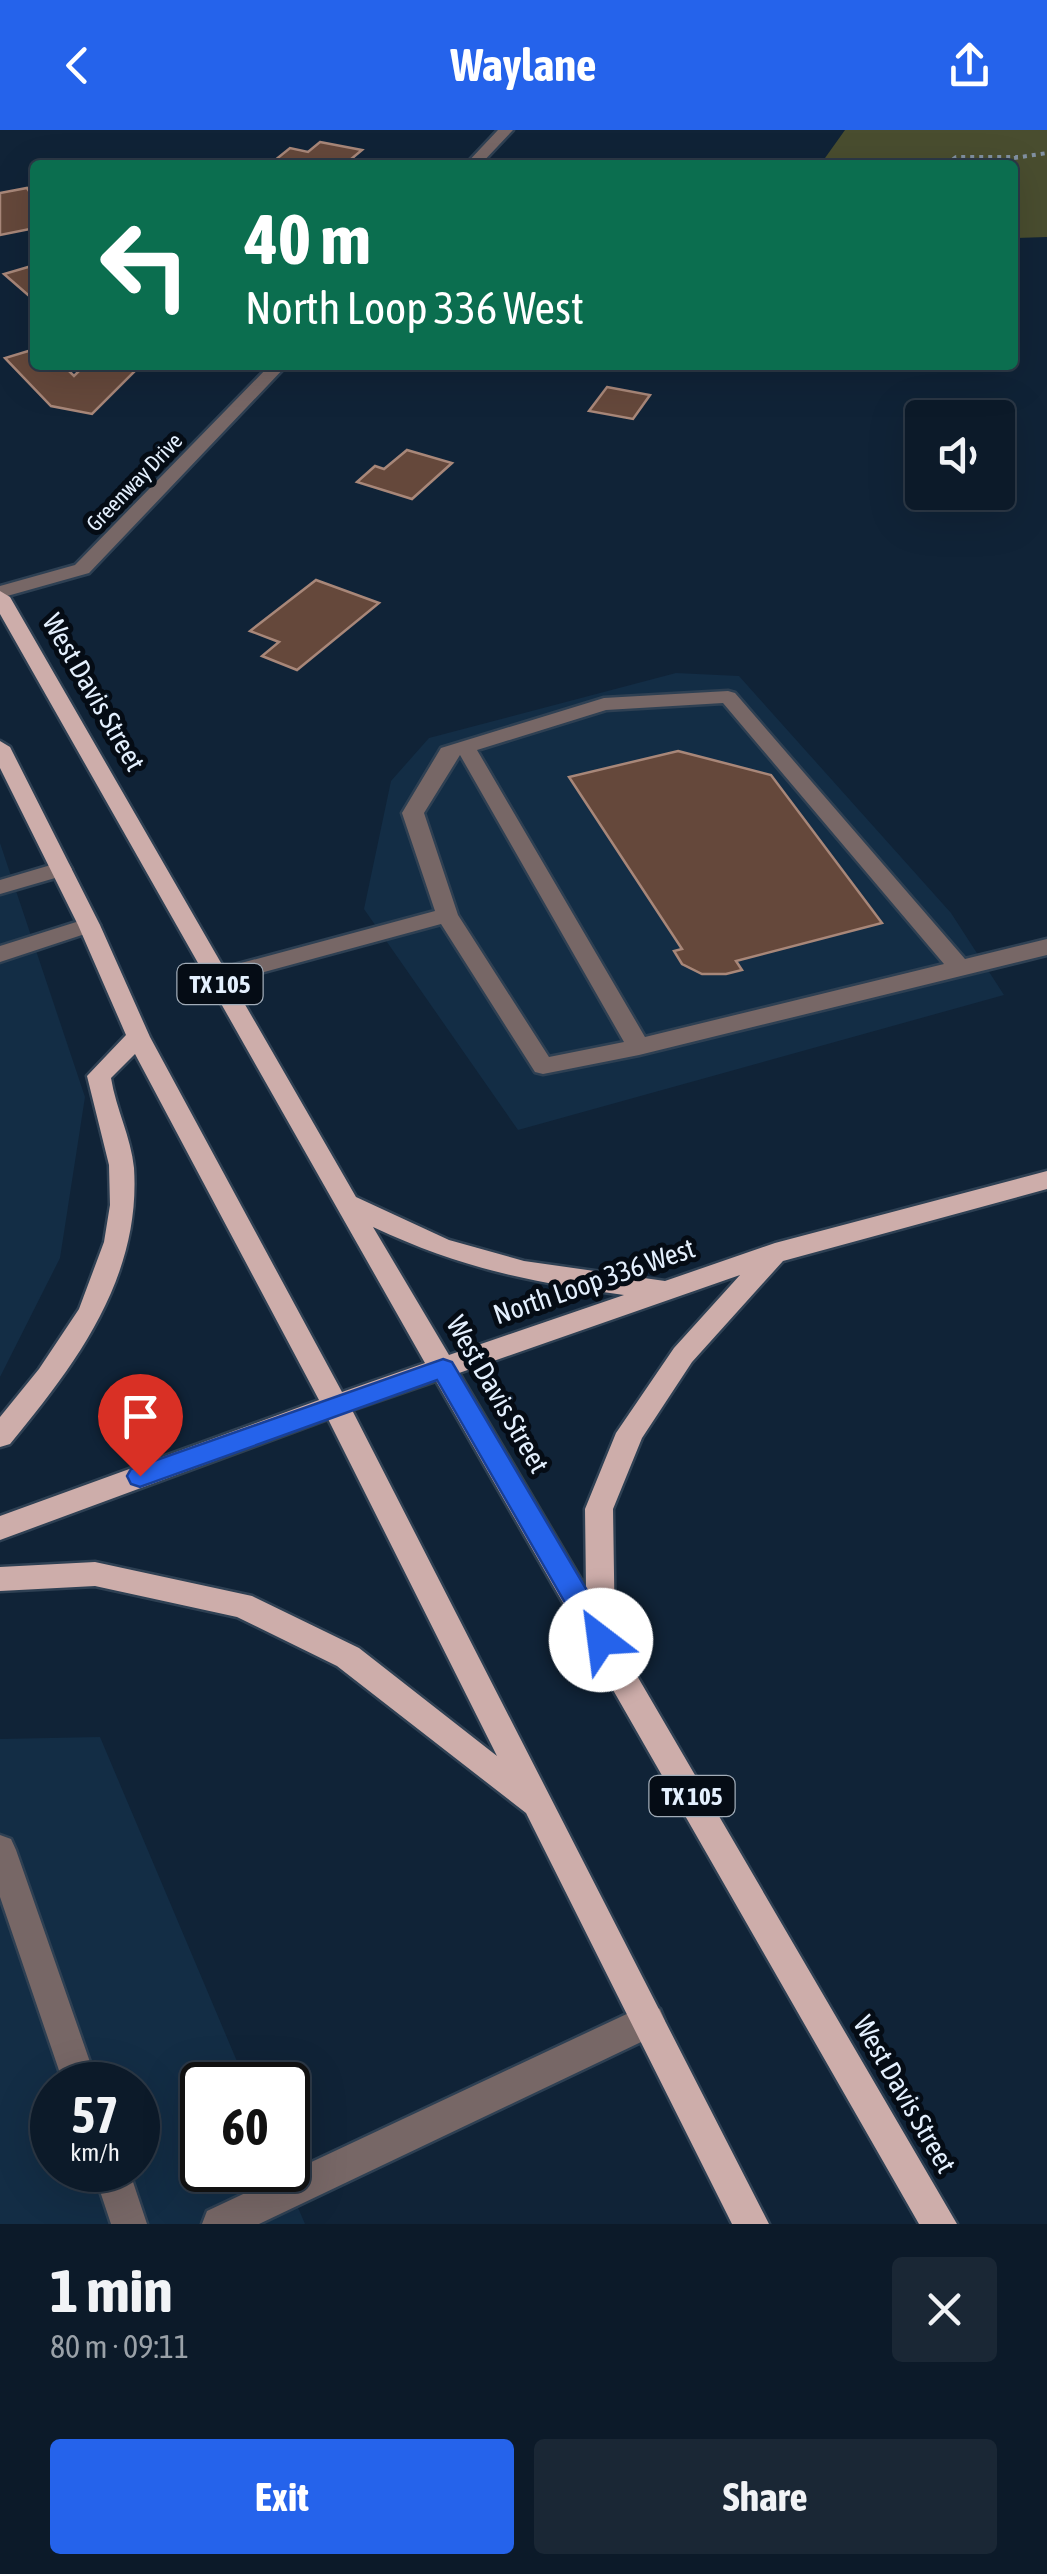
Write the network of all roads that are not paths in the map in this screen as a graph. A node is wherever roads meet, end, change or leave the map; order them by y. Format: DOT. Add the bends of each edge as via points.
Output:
graph roads {
  1 [pos="506,130"];
  2 [pos="477,160"];
  3 [pos="274,370"];
  4 [pos="0,594"];
  5 [pos="465,746"];
  6 [pos="0,747"];
  7 [pos="60,869"];
  8 [pos="0,886"];
  9 [pos="447,915"];
  10 [pos="89,925"];
  11 [pos="1047,947"];
  12 [pos="0,954"];
  13 [pos="960,968"];
  14 [pos="216,977"];
  15 [pos="138,1037"];
  16 [pos="639,1047"];
  17 [pos="1047,1180"];
  18 [pos="346,1203"];
  19 [pos="775,1253"];
  20 [pos="666,1290"];
  21 [pos="443,1368"];
  22 [pos="335,1405"];
  23 [pos="0,1436"];
  24 [pos="0,1528"];
  25 [pos="0,1579"];
  26 [pos="601,1640"];
  27 [pos="539,1807"];
  28 [pos="0,1850"];
  29 [pos="648,2021"];
  30 [pos="73,2062"];
  31 [pos="118,2192"];
  32 [pos="129,2224"];
  33 [pos="220,2224"];
  34 [pos="752,2224"];
  35 [pos="939,2224"];
  1 -- 2 [label="street"];
  3 -- 4 [label="street, Greenway Drive" via="82,569"];
  4 -- 14 [label="main road, West Davis Street / TX 105"];
  5 -- 9 [label="street" via="448,752 413,813"];
  5 -- 13 [label="street" via="604,704 728,697"];
  5 -- 16 [label="street"];
  6 -- 7 [label="main road"];
  7 -- 8 [label="street"];
  7 -- 10 [label="main road"];
  9 -- 14 [label="street"];
  9 -- 16 [label="street" via="543,1066"];
  10 -- 12 [label="street"];
  10 -- 15 [label="main road"];
  11 -- 13 [label="street"];
  13 -- 16 [label="street"];
  14 -- 18 [label="main road, West Davis Street / TX 105"];
  15 -- 22 [label="main road"];
  15 -- 23 [label="main road" via="100,1076 121,1163 120,1246 88,1319"];
  17 -- 19 [label="main road, North Loop 336 West"];
  18 -- 20 [label="main road" via="442,1248 524,1271"];
  18 -- 21 [label="main road, West Davis Street / TX 105"];
  19 -- 20 [label="main road, North Loop 336 West"];
  19 -- 26 [label="main road" via="683,1355 630,1433 599,1509"];
  20 -- 21 [label="main road, North Loop 336 West"];
  21 -- 22 [label="main road, North Loop 336 West"];
  21 -- 26 [label="main road, West Davis Street / TX 105"];
  22 -- 24 [label="main road, North Loop 336 West"];
  22 -- 27 [label="main road"];
  25 -- 27 [label="main road" via="95,1574 242,1605 348,1657"];
  26 -- 35 [label="main road, West Davis Street / TX 105"];
  27 -- 29 [label="main road"];
  28 -- 30 [label="street"];
  29 -- 33 [label="street"];
  29 -- 34 [label="main road"];
  31 -- 32 [label="street"];
}
